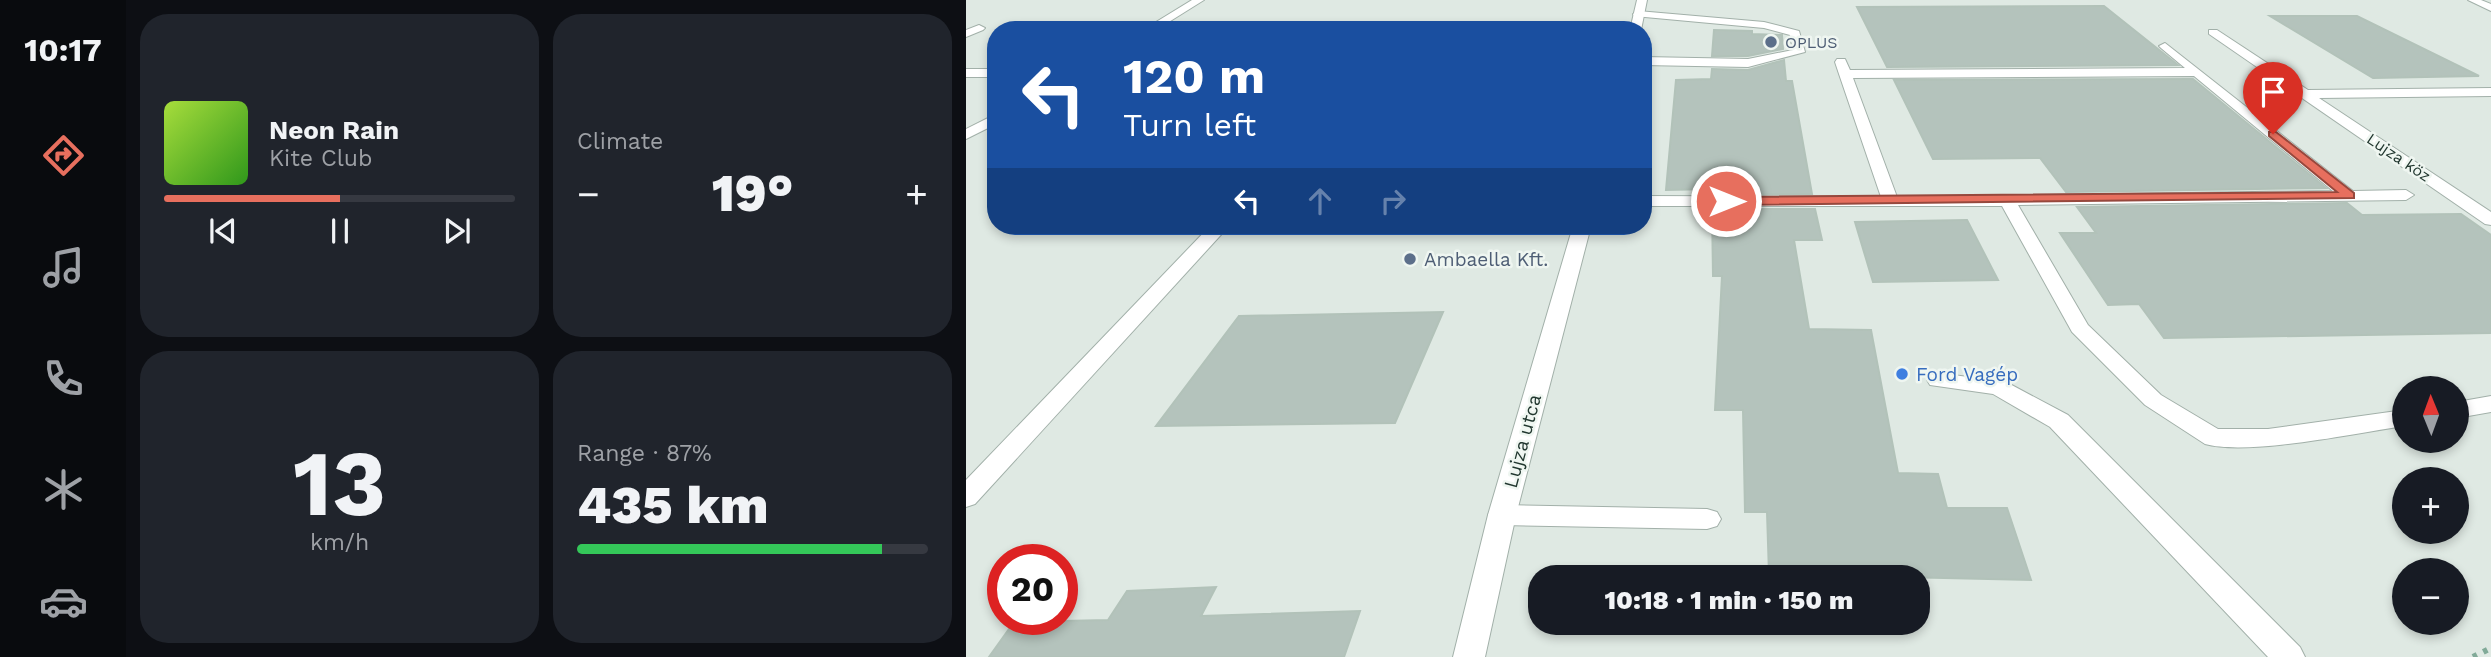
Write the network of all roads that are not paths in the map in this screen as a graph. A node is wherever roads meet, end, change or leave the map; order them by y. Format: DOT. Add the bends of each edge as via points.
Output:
graph roads {
  1 [pos="1199,0"];
  2 [pos="1642,0"];
  3 [pos="2473,0"];
  4 [pos="2491,8"];
  5 [pos="1639,14"];
  6 [pos="1163,21"];
  7 [pos="1637,21"];
  8 [pos="979,28"];
  9 [pos="2213,32"];
  10 [pos="966,34"];
  11 [pos="2165,46"];
  12 [pos="1652,61"];
  13 [pos="2196,72"];
  14 [pos="966,73"];
  15 [pos="987,73"];
  16 [pos="2491,92"];
  17 [pos="2307,94"];
  18 [pos="987,123"];
  19 [pos="966,135"];
  20 [pos="2406,195"];
  21 [pos="2349,196"];
  22 [pos="2007,200"];
  23 [pos="1652,201"];
  24 [pos="1891,202"];
  25 [pos="2491,220"];
  26 [pos="1212,235"];
  27 [pos="1580,235"];
  28 [pos="1938,380"];
  29 [pos="2491,404"];
  30 [pos="2469,408"];
  31 [pos="2392,420"];
  32 [pos="966,497"];
  33 [pos="1502,516"];
  34 [pos="1707,519"];
  35 [pos="1469,657"];
  36 [pos="2289,657"];
  1 -- 6 [label="street"];
  2 -- 5 [label="street"];
  3 -- 4 [label="street"];
  5 -- 7 [label="street"];
  5 -- 12 [label="street" via="1764,25 1795,33 1799,52 1748,63"];
  8 -- 10 [label="street"];
  9 -- 17 [label="street, Lujza köz"];
  11 -- 13 [label="street"];
  13 -- 21 [label="street"];
  13 -- 24 [label="street" via="1843,67"];
  14 -- 15 [label="street"];
  16 -- 17 [label="street"];
  17 -- 25 [label="street, Lujza köz"];
  18 -- 19 [label="street"];
  20 -- 21 [label="street"];
  21 -- 22 [label="street"];
  22 -- 24 [label="street"];
  22 -- 31 [label="street" via="2079,328 2154,400 2214,438 2268,437"];
  23 -- 24 [label="street"];
  26 -- 32 [label="street"];
  27 -- 33 [label="street, Lujza utca"];
  28 -- 36 [label="street" via="1997,387 2059,421"];
  29 -- 30 [label="street"];
  33 -- 34 [label="street"];
  33 -- 35 [label="street, Lujza utca"];
}
